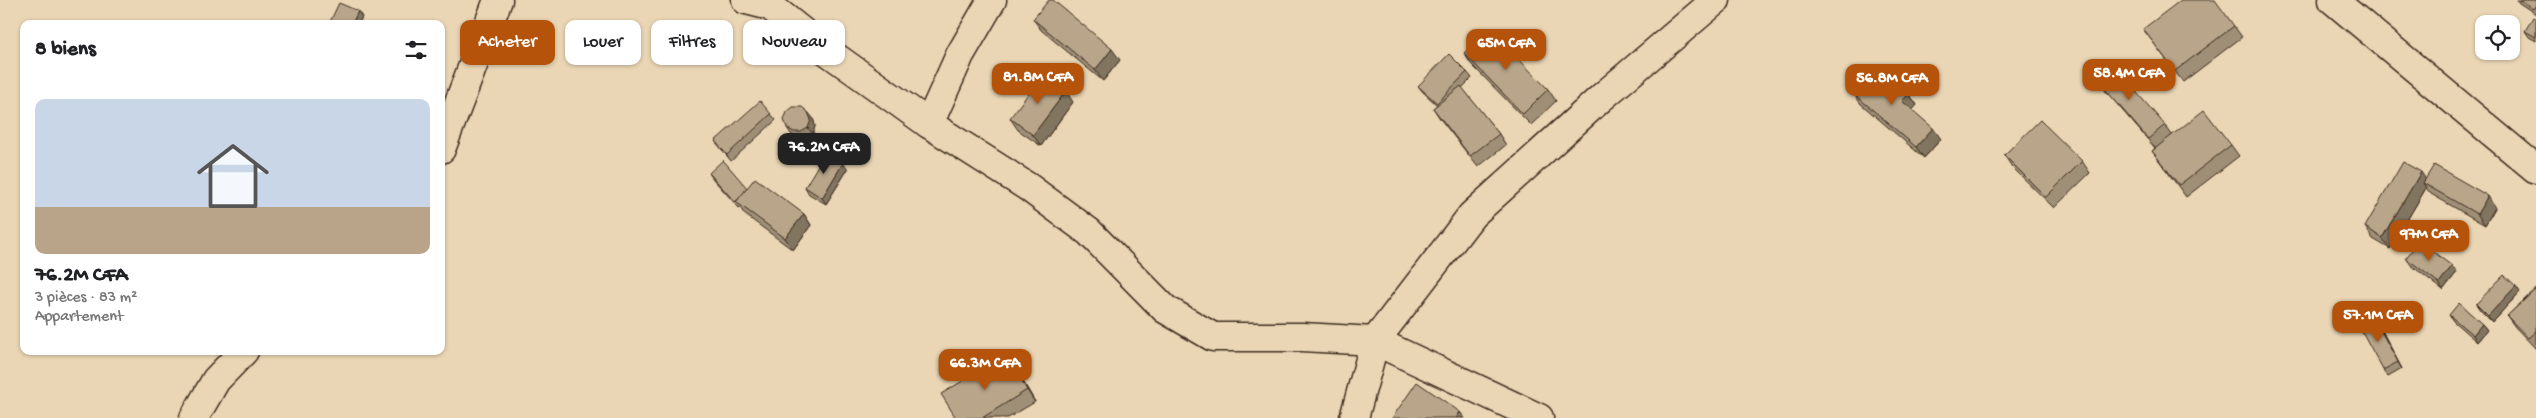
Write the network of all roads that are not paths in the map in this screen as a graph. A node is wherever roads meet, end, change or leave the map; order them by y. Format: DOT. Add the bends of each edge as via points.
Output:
graph roads {
  1 [pos="498,0"];
  2 [pos="746,0"];
  3 [pos="992,0"];
  4 [pos="1716,0"];
  5 [pos="2333,0"];
  6 [pos="929,124"];
  7 [pos="445,139"];
  8 [pos="2536,169"];
  9 [pos="1375,342"];
  10 [pos="240,355"];
  11 [pos="194,418"];
  12 [pos="1354,418"];
  13 [pos="1539,418"];
  1 -- 7 [label="street"];
  2 -- 6 [label="street" via="770,6"];
  3 -- 6 [label="street" via="960,55"];
  4 -- 9 [label="street" via="1472,215"];
  5 -- 8 [label="street"];
  6 -- 9 [label="street" via="1028,187 1089,232 1165,308 1213,337 1302,336"];
  9 -- 12 [label="street"];
  9 -- 13 [label="street"];
  10 -- 11 [label="street" via="216,380"];
}
